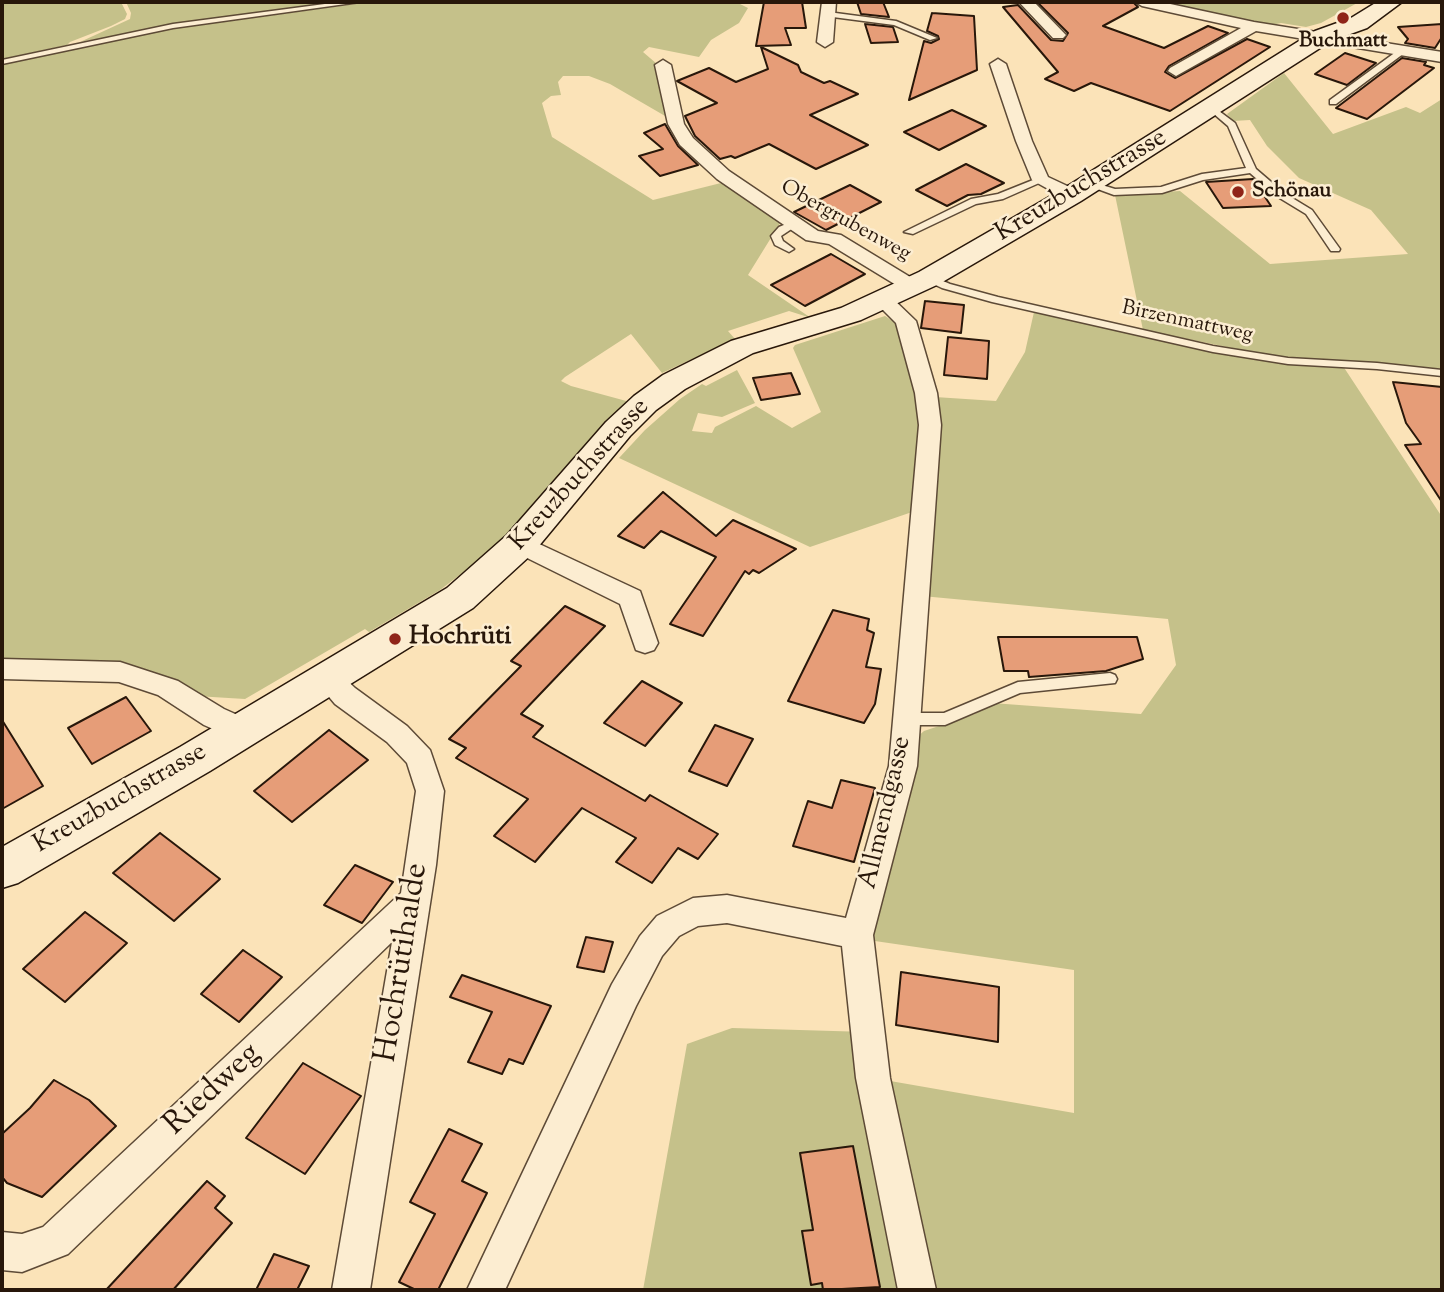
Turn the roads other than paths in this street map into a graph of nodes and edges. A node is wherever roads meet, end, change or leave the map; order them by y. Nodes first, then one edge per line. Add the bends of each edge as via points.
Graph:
1 (356, 2) edge
2 (1026, 2) edge
3 (1142, 2) edge
4 (1373, 2) edge
5 (1391, 2) edge
6 (829, 8) edge
7 (1254, 26) junction
8 (1058, 34) dead end
9 (1324, 36) junction
10 (933, 38) dead end
11 (825, 42) dead end
12 (1403, 51) junction
13 (1440, 54) edge
14 (2, 62) edge
15 (998, 64) dead end
16 (663, 65) dead end
17 (1176, 71) dead end
18 (1333, 102) dead end
19 (1211, 108) junction
20 (1252, 170) junction
21 (1041, 180) junction
22 (1081, 190) junction
23 (794, 224) junction
24 (909, 232) dead end
25 (789, 249) dead end
26 (1335, 249) dead end
27 (921, 283) junction
28 (884, 301) junction
29 (1442, 373) edge
30 (520, 544) junction
31 (645, 643) dead end
32 (2, 669) edge
33 (328, 678) junction
34 (1110, 679) dead end
35 (908, 719) junction
36 (241, 729) junction
37 (2, 869) edge
38 (413, 902) junction
39 (857, 935) junction
40 (2, 1251) edge
41 (351, 1290) edge
42 (486, 1290) edge
43 (917, 1290) edge

1 - 14 lane via 173,26
2 - 8 street
3 - 7 street
4 - 9 street, Kreuzbuchstrasse via 1333,24
5 - 9 street, Kreuzbuchstrasse via 1359,23
6 - 10 lane via 897,23
6 - 11 street
7 - 9 street
7 - 17 street
9 - 12 street
9 - 19 street, Kreuzbuchstrasse
12 - 13 street
12 - 18 lane
15 - 21 street
16 - 23 street, Obergrubenweg via 676,124 686,141 723,174
19 - 20 lane via 1232,125
19 - 22 street, Kreuzbuchstrasse
20 - 22 lane via 1202,177 1161,190
20 - 26 lane via 1309,212
21 - 22 street
21 - 24 lane via 1000,197 974,201
22 - 27 street, Kreuzbuchstrasse
23 - 25 lane via 776,236
23 - 27 street, Obergrubenweg
27 - 28 street, Kreuzbuchstrasse
27 - 29 lane, Birzenmattweg via 1213,349 1288,361
28 - 30 street, Kreuzbuchstrasse via 741,347 674,382 618,429
28 - 35 street, Allmendgasse via 906,321 930,425
30 - 31 street via 631,598
30 - 33 street, Kreuzbuchstrasse via 460,598
32 - 36 street via 120,672 168,688
33 - 36 street, Kreuzbuchstrasse
33 - 38 street, Hochrütihalde via 419,758 430,791
34 - 35 lane via 1018,688 945,719
35 - 39 street, Allmendgasse via 902,766
36 - 37 street, Kreuzbuchstrasse
38 - 40 street, Riedweg via 55,1241 22,1252
38 - 41 street, Hochrütihalde
39 - 42 street via 727,909 693,912 668,926 624,995
39 - 43 street, Allmendgasse via 873,1078

